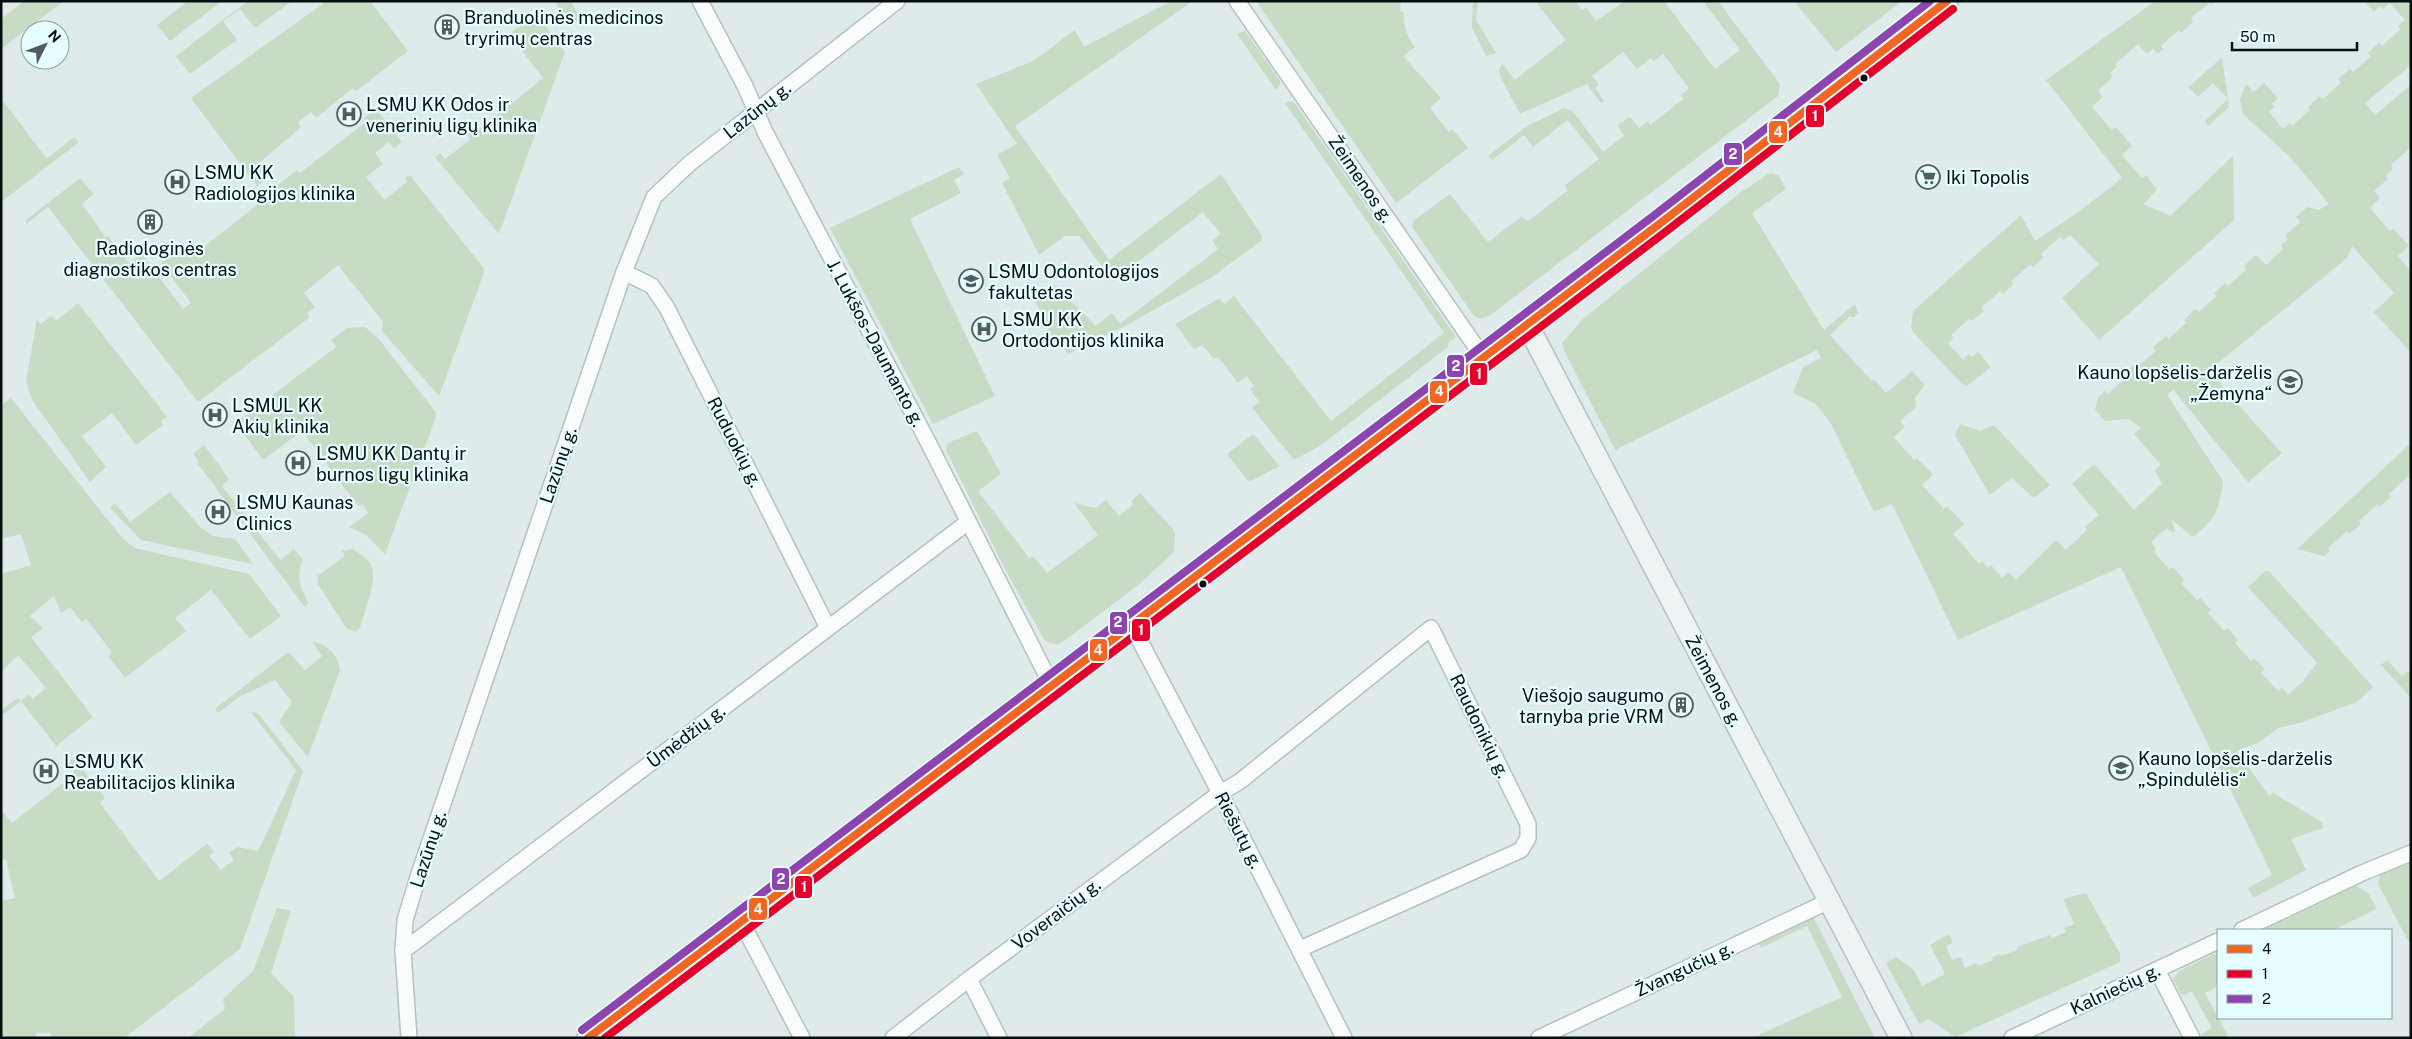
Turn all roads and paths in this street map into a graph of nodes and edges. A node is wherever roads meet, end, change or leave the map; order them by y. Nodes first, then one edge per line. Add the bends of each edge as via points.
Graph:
1 (700, 1) edge
2 (897, 1) edge
3 (1237, 1) edge
4 (1947, 1) edge
5 (756, 111) junction
6 (624, 272) junction
7 (1527, 324) junction
8 (1483, 357) junction
9 (968, 522) junction
10 (1130, 624) junction
11 (828, 628) junction
12 (1051, 684) junction
13 (1220, 793) junction
14 (2411, 853) edge
15 (1829, 901) junction
16 (741, 921) junction
17 (2244, 929) edge
18 (2217, 941) edge
19 (1300, 949) junction
20 (403, 951) junction
21 (2157, 970) junction
22 (969, 978) junction
23 (409, 1038) edge
24 (588, 1038) edge
25 (802, 1038) edge
26 (893, 1038) edge
27 (1000, 1038) edge
28 (1344, 1038) edge
29 (1539, 1038) edge
30 (1901, 1038) edge
31 (2012, 1038) edge
32 (2192, 1038) edge

1 - 5 street, J. Lukšos-Daumanto g.
2 - 5 street, Lazūnų g.
3 - 8 street, Žeimenos g.
4 - 7 main road
5 - 6 street, Lazūnų g. via 689,164 654,197
5 - 9 street, J. Lukšos-Daumanto g.
6 - 11 street, Ruduokių g. via 652,286 667,308
6 - 20 street, Lazūnų g. via 419,874 405,920
7 - 8 main road
7 - 15 main road, Žeimenos g.
8 - 10 main road
9 - 11 street, Ūmėdžių g.
9 - 12 street, J. Lukšos-Daumanto g.
10 - 12 main road
10 - 13 street, Riešutų g.
11 - 20 street, Ūmėdžių g.
12 - 16 main road
13 - 19 street, Riešutų g.
13 - 19 street, Raudonikių g. via 1431,628 1528,824 1528,838 1521,850
13 - 22 street, Voveraičių g.
14 - 17 street via 2362,872
15 - 29 street, Žvangučių g.
15 - 30 main road, Žeimenos g.
16 - 24 main road
16 - 25 street
18 - 21 street, Kalniečių g.
19 - 28 street, Riešutų g.
20 - 23 street, Lazūnų g.
21 - 31 street, Kalniečių g.
21 - 32 street
22 - 26 street, Voveraičių g.
22 - 27 street

